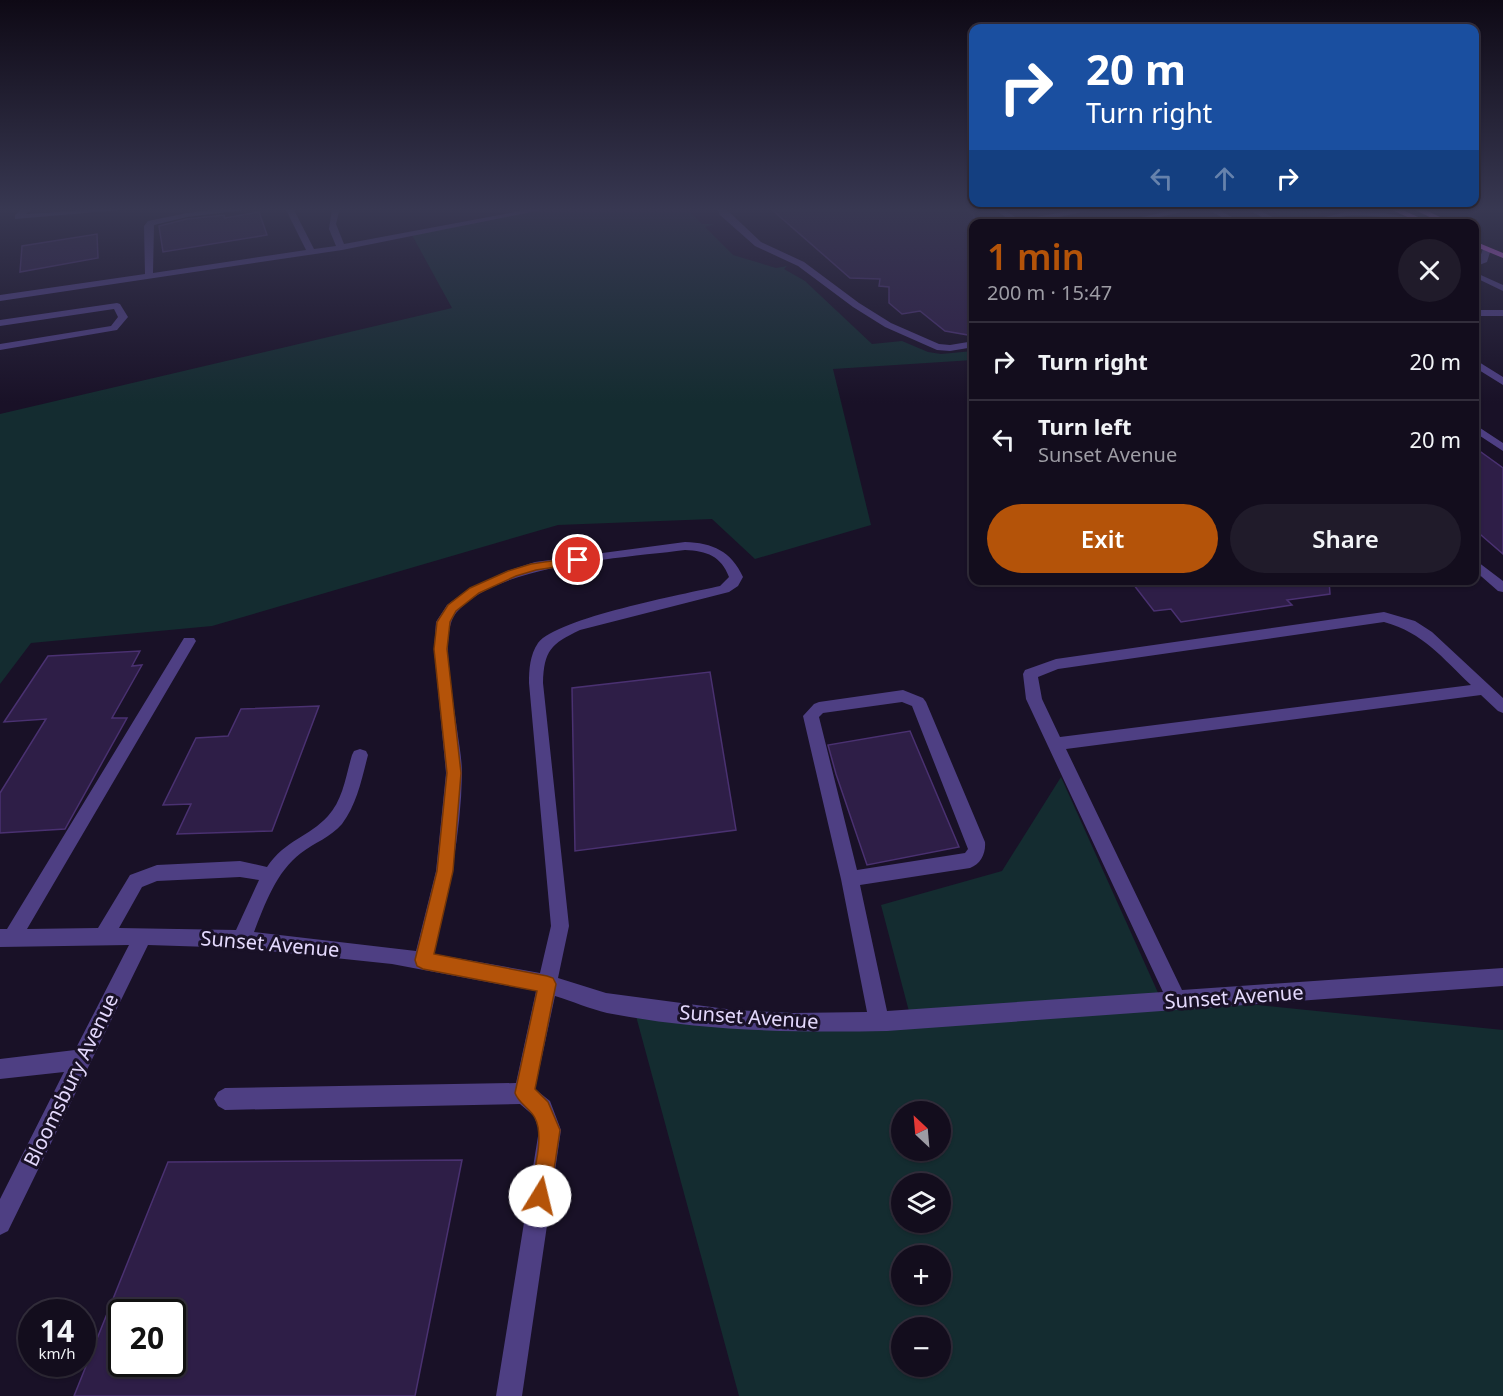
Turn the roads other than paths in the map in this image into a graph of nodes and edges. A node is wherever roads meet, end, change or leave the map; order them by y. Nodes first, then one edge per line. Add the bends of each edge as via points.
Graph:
1 (168, 273) edge
2 (813, 273) edge
3 (149, 276) joint
4 (1479, 276) edge
5 (1483, 287) dead end
6 (1501, 287) edge
7 (0, 298) edge
8 (1479, 313) edge
9 (1503, 313) edge
10 (0, 323) edge
11 (969, 345) edge
12 (0, 347) edge
13 (1479, 366) edge
14 (1503, 370) edge
15 (1488, 372) junction
16 (1503, 382) edge
17 (1479, 431) edge
18 (1503, 448) edge
19 (1479, 567) edge
20 (1503, 588) edge
21 (189, 641) dead end
22 (1484, 689) junction
23 (1503, 707) edge
24 (1055, 744) junction
25 (360, 755) dead end
26 (270, 875) junction
27 (850, 879) junction
28 (143, 936) junction
29 (103, 937) junction
30 (6, 938) edge
31 (241, 939) junction
32 (423, 960) junction
33 (1503, 977) edge
34 (547, 984) junction
35 (1177, 1001) junction
36 (879, 1021) junction
37 (81, 1060) junction
38 (0, 1069) edge
39 (524, 1093) junction
40 (225, 1099) dead end
41 (0, 1223) edge
42 (509, 1396) edge

1 - 3 street
2 - 11 street via 888,325 937,347
3 - 7 street
4 - 6 street
5 - 6 street
8 - 9 street
10 - 12 street via 117,306 123,316 114,328
13 - 15 street
14 - 15 street
15 - 16 street
17 - 18 street
19 - 20 street
21 - 30 street
22 - 23 street
22 - 24 street
22 - 24 street via 1427,635 1410,624 1384,617 1056,664 1030,674 1034,699
24 - 35 street
25 - 26 street via 347,800 330,825 285,856
26 - 29 street via 240,869 157,873 136,881
26 - 31 street
27 - 27 street via 811,716 819,708 911,698 918,702 977,850 970,860
27 - 36 street
28 - 29 street, Sunset Avenue
28 - 31 street, Sunset Avenue
28 - 37 street, Bloomsbury Avenue
29 - 30 street, Sunset Avenue
31 - 32 street, Sunset Avenue
32 - 34 street, Sunset Avenue
32 - 34 street via 445,871 454,773 441,649 443,622 452,608 475,591 535,566 704,546 722,554 736,577 733,583 724,589 576,626 554,637 536,660 560,926
33 - 35 street, Sunset Avenue
34 - 36 street, Sunset Avenue via 606,1003 734,1020
34 - 39 street
35 - 36 street, Sunset Avenue
37 - 38 street
37 - 41 street, Bloomsbury Avenue
39 - 40 street
39 - 42 street via 542,1109 550,1130

